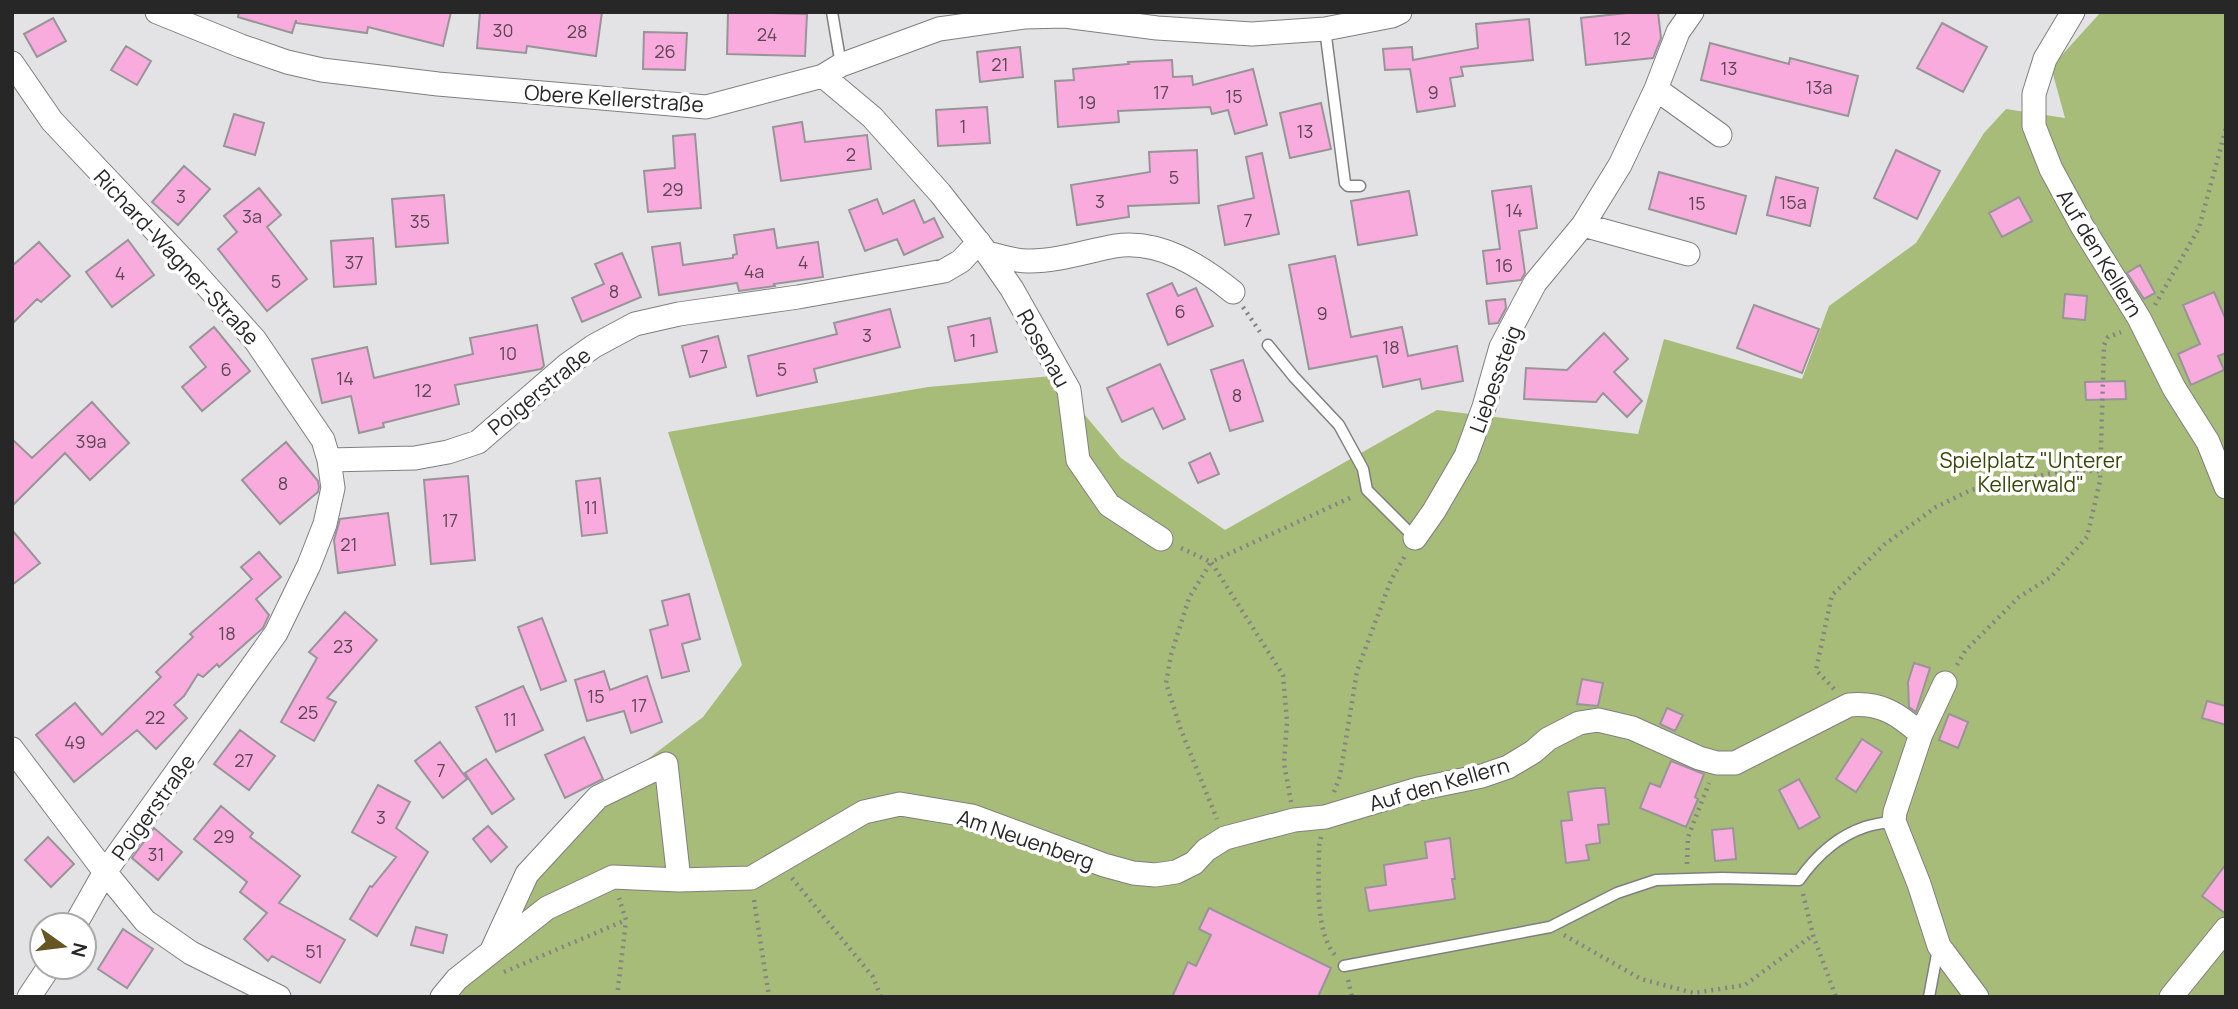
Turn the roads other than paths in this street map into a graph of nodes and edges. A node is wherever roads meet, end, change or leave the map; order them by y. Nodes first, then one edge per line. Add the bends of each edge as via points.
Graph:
1 (157, 12) edge
2 (832, 12) edge
3 (1400, 12) edge
4 (1692, 12) edge
5 (2073, 12) edge
6 (1325, 29) junction
7 (12, 64) edge
8 (832, 71) junction
9 (1656, 89) junction
10 (1720, 135) dead end
11 (1360, 187) dead end
12 (1583, 225) junction
13 (983, 248) junction
14 (1688, 254) dead end
15 (1233, 292) road end
16 (1268, 345) road end
17 (329, 460) junction
18 (2226, 487) edge
19 (1415, 538) joint
20 (1161, 539) road end
21 (1945, 683) road end
22 (1921, 734) junction
23 (12, 749) edge
24 (1294, 820) joint
25 (1894, 821) junction
26 (105, 872) junction
27 (679, 880) junction
28 (83, 911) edge
29 (2226, 929) edge
30 (1938, 946) junction
31 (496, 964) junction
32 (1344, 966) dead end
33 (40, 981) edge
34 (271, 995) edge
35 (29, 997) edge
36 (442, 997) edge
37 (1929, 997) edge
38 (1977, 997) edge
39 (2171, 997) edge

1 - 8 street, Obere Kellerstraße via 287,62 438,84 706,107
2 - 8 lane
3 - 6 street, Obere Kellerstraße
4 - 9 street, Liebessteig via 1678,32
5 - 18 street, Auf den Kellern via 2045,59 2034,94 2034,126 2076,215 2208,442
6 - 8 street, Obere Kellerstraße via 1252,34 1157,29 1065,16 1024,17 939,29
6 - 11 lane via 1345,183
7 - 17 street, Richard-Wagner-Straße via 51,121 255,340 323,440
8 - 13 street, Rosenau
9 - 10 street
9 - 12 street, Liebessteig
12 - 14 street
12 - 19 street, Liebessteig via 1535,283 1502,347 1466,456
13 - 15 street via 1029,262 1118,246 1145,246 1178,256
13 - 17 street, Poigerstraße via 944,271 635,324 567,365 478,442 415,458
13 - 20 street, Rosenau via 1012,289 1069,390 1078,460 1110,505
16 - 19 lane via 1339,425 1363,469 1367,490
17 - 26 street, Poigerstraße via 333,488 325,524 276,633
21 - 22 street
22 - 24 street, Auf den Kellern via 1899,715 1876,706 1849,705 1735,763 1717,763 1632,728 1598,720 1566,729 1508,767 1482,776 1418,789 1325,817
22 - 25 street
23 - 26 street
24 - 27 street, Am Neuenberg via 1225,838 1194,863 1155,875 1104,865 972,816 900,804 864,813 751,878
25 - 30 street
25 - 32 lane via 1865,827 1835,843 1814,859 1799,880 1656,880 1617,893 1550,927
26 - 28 street, Poigerstraße
26 - 34 street via 145,921 191,953
27 - 31 street, Am Neuenberg via 612,877 547,908
27 - 31 street, Am Neuenberg via 666,764 598,797 527,874
29 - 39 street
30 - 37 lane
30 - 38 street
31 - 36 street, Am Neuenberg via 457,979
33 - 35 street

